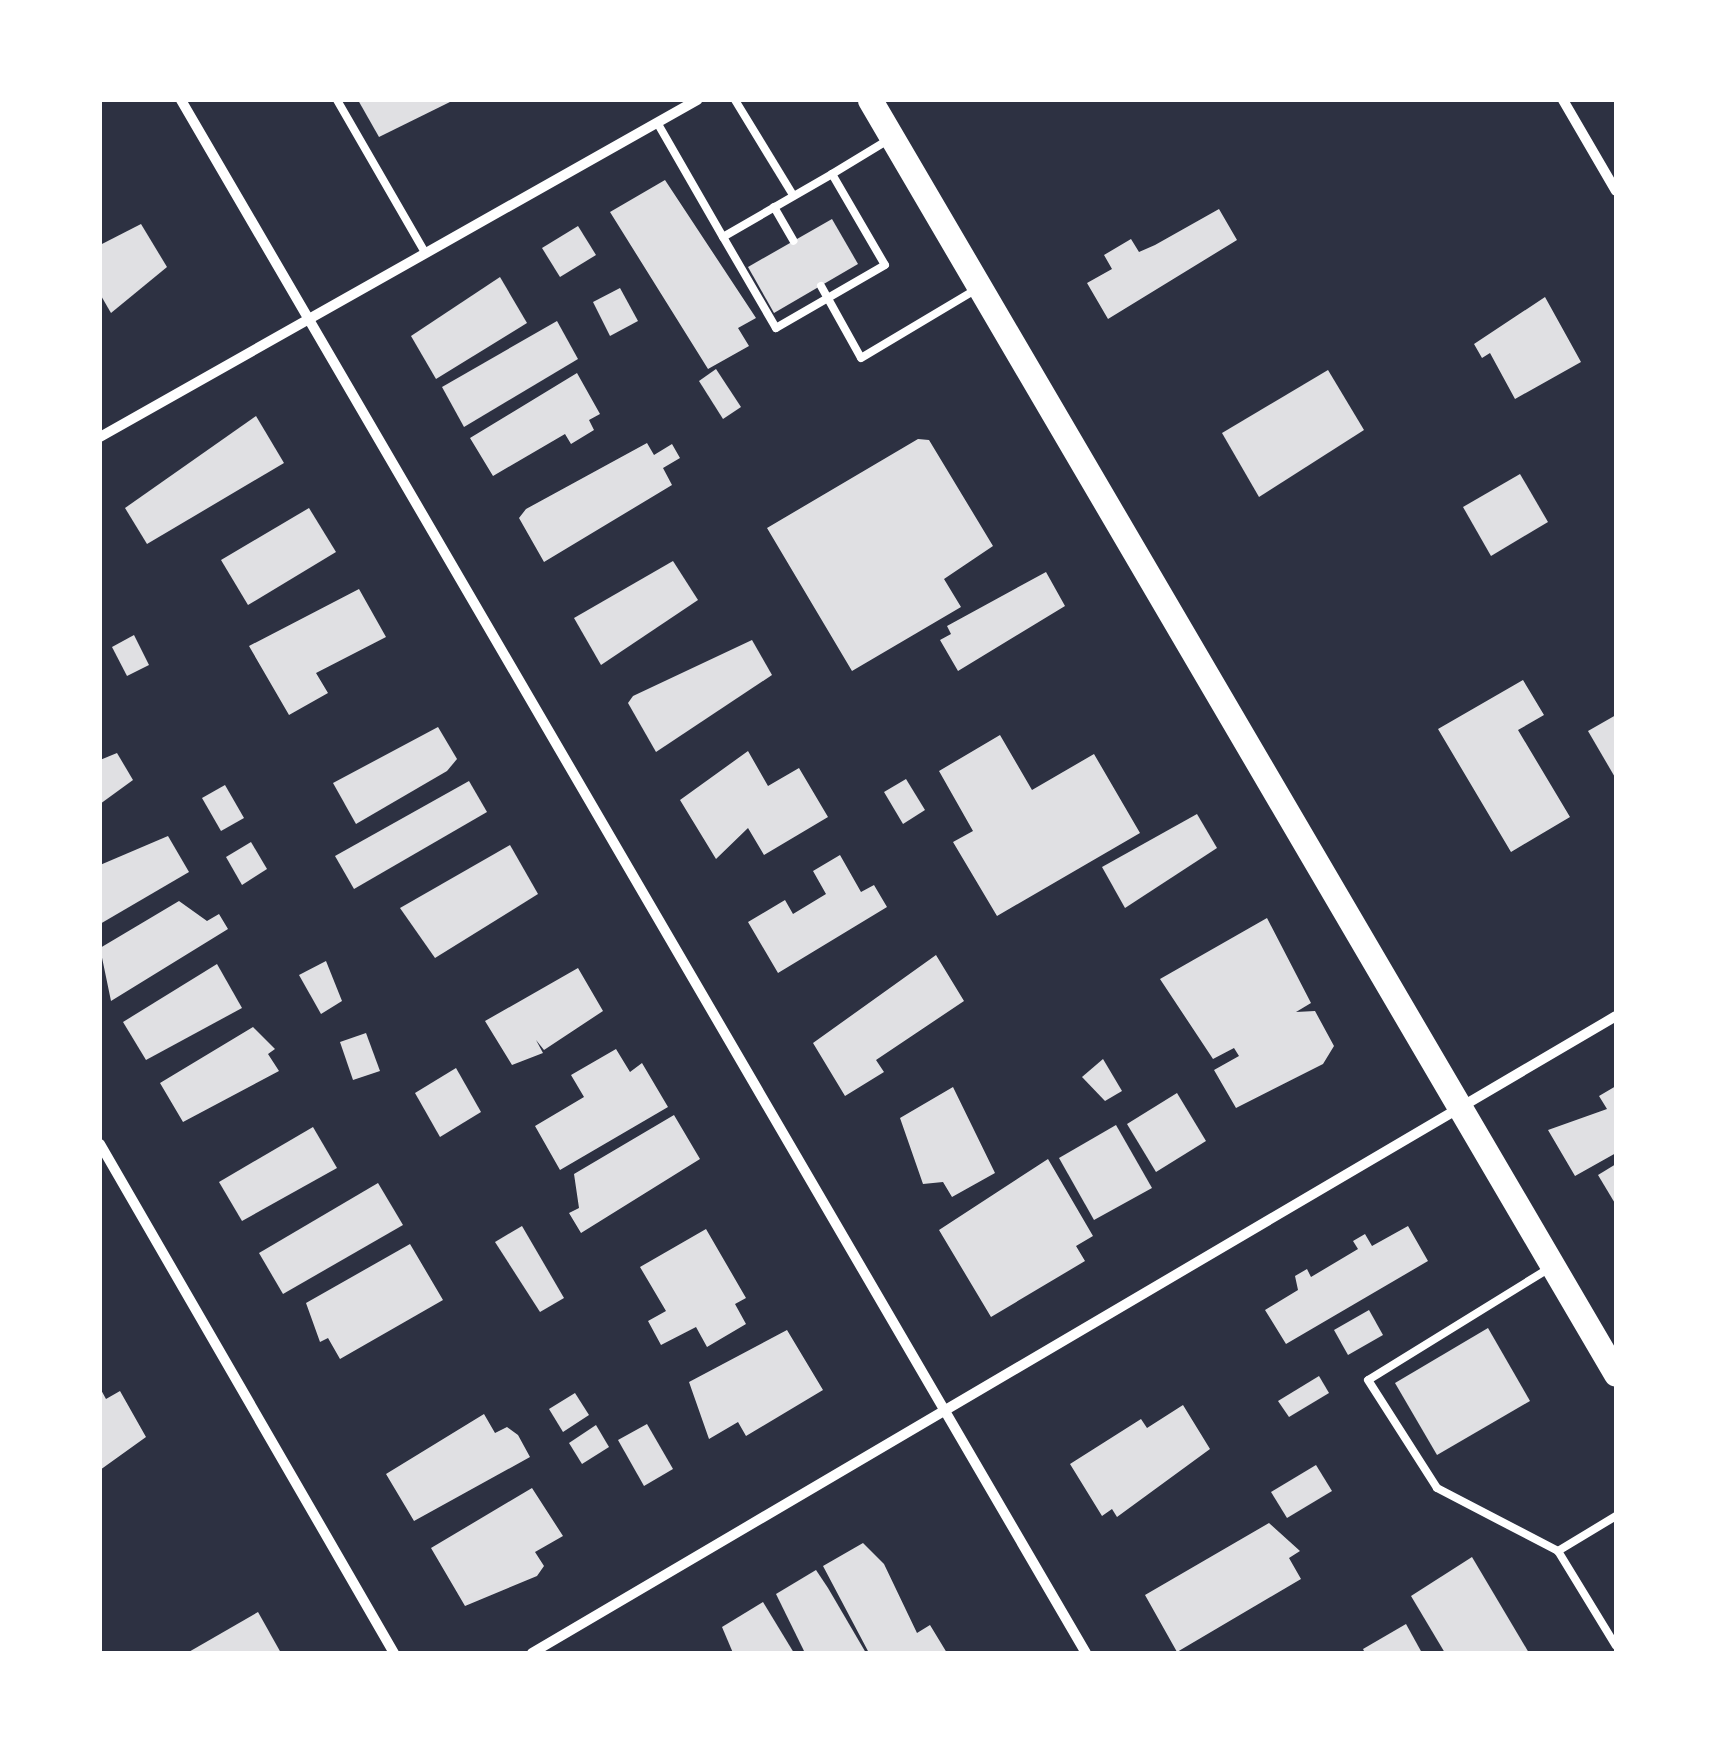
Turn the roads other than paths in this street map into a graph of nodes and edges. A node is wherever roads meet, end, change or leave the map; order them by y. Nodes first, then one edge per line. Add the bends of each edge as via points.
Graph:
1 (181, 100) edge
2 (337, 100) edge
3 (697, 100) edge
4 (735, 100) edge
5 (870, 100) edge
6 (1563, 100) edge
7 (658, 124) junction
8 (892, 138) junction
9 (832, 174) junction
10 (1616, 191) edge
11 (793, 196) junction
12 (774, 206) junction
13 (723, 237) junction
14 (794, 241) dead end
15 (423, 249) junction
16 (821, 286) dead end
17 (979, 288) junction
18 (828, 299) junction
19 (310, 315) junction
20 (100, 437) edge
21 (1616, 1016) edge
22 (1459, 1108) junction
23 (100, 1144) edge
24 (1552, 1266) junction
25 (1616, 1374) edge
26 (948, 1414) junction
27 (1616, 1516) edge
28 (1558, 1551) junction
29 (1616, 1646) edge
30 (394, 1653) edge
31 (532, 1653) edge
32 (1086, 1653) edge

1 - 19 street
2 - 15 lane
3 - 7 street
4 - 11 lane
5 - 8 main road
6 - 10 street
7 - 13 lane
7 - 15 street
8 - 9 lane
8 - 17 main road
9 - 11 lane
9 - 18 lane via 885,265
11 - 12 lane
12 - 13 lane
12 - 14 lane
13 - 18 lane via 776,328
15 - 19 street
16 - 18 lane
17 - 18 lane via 862,358
17 - 22 main road
19 - 20 street
19 - 26 street
21 - 22 street
22 - 24 main road
22 - 26 street
23 - 30 street
24 - 25 main road
24 - 28 lane via 1368,1380 1437,1488
26 - 31 street
26 - 32 street
27 - 28 lane
28 - 29 lane

